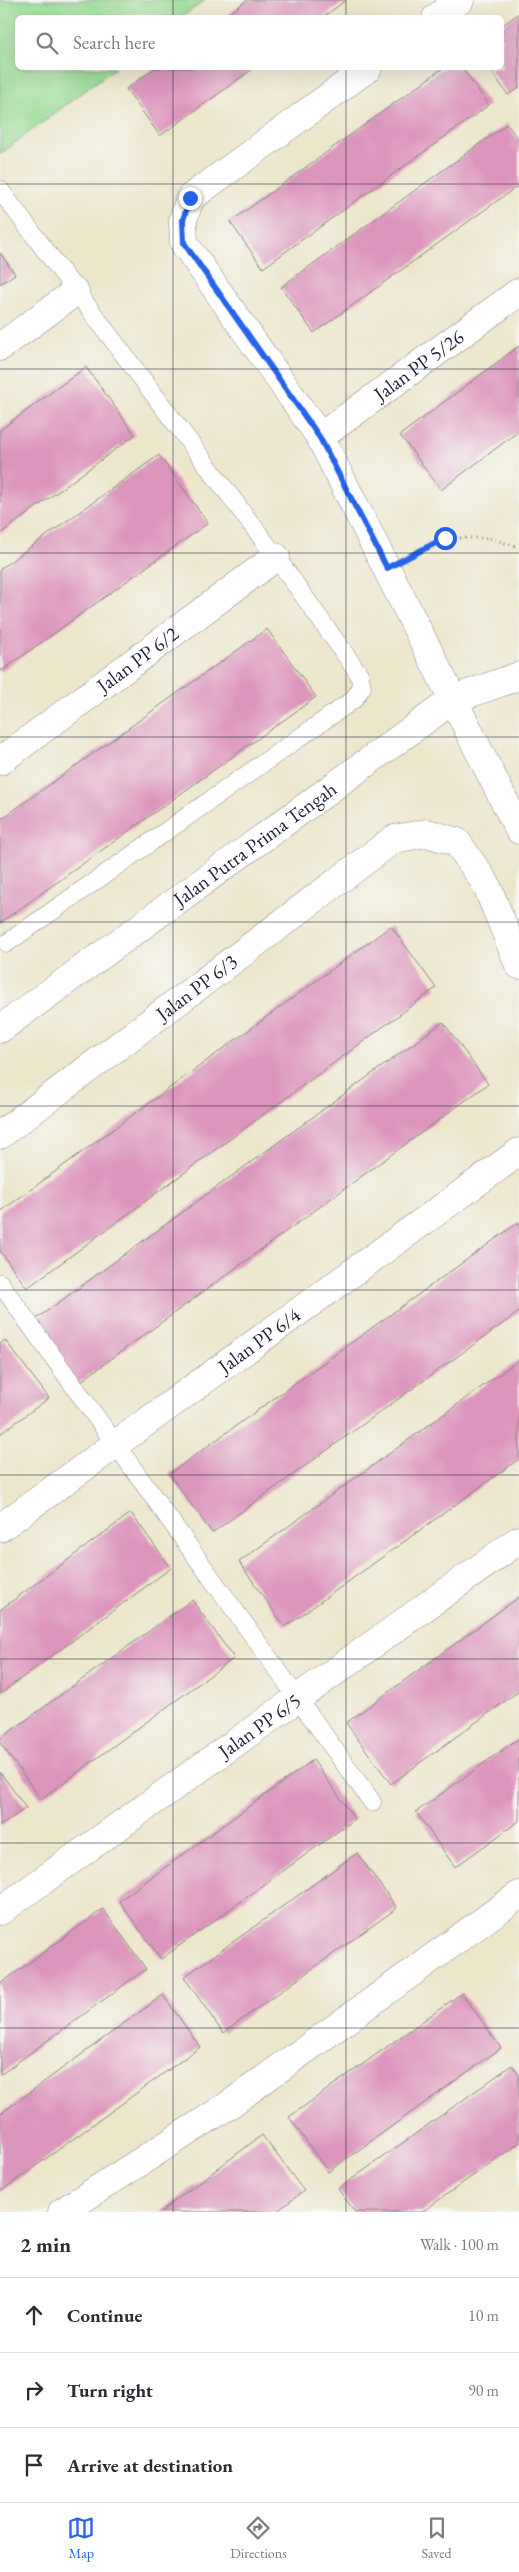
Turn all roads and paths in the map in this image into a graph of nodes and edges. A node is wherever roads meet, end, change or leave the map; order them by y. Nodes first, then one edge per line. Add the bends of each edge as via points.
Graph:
1 (460, 0) edge
2 (440, 15) edge
3 (365, 70) edge
4 (0, 190) edge
5 (75, 292) junction
6 (519, 292) edge
7 (0, 347) edge
8 (320, 438) junction
9 (519, 547) edge
10 (276, 557) junction
11 (387, 568) junction
12 (519, 676) edge
13 (454, 699) junction
14 (0, 761) edge
15 (519, 830) edge
16 (7, 943) dead end
17 (519, 966) edge
18 (0, 1029) edge
19 (0, 1136) edge
20 (519, 1152) edge
21 (0, 1282) edge
22 (115, 1443) junction
23 (0, 1528) edge
24 (519, 1540) edge
25 (296, 1697) junction
26 (372, 1802) dead end
27 (519, 1895) edge
28 (0, 1911) edge
29 (62, 2212) edge

1 - 2 street
3 - 8 street via 190,198 183,220 184,243
4 - 5 lane
5 - 7 street
5 - 10 lane
6 - 8 street, Jalan PP 5/26
8 - 11 street
9 - 11 path via 488,538 445,538
10 - 14 street, Jalan PP 6/2
10 - 16 lane via 359,674 362,687 353,700
11 - 13 street
12 - 13 street, Jalan Putra Prima Tengah
13 - 15 street
13 - 18 street, Jalan Putra Prima Tengah
17 - 19 street, Jalan PP 6/3 via 486,884 457,842 427,833 394,839
20 - 22 street, Jalan PP 6/4
21 - 22 lane
22 - 23 street, Jalan PP 6/4
22 - 25 lane
24 - 25 street, Jalan PP 6/5
25 - 26 lane
25 - 28 street, Jalan PP 6/5
27 - 29 street via 226,2107

